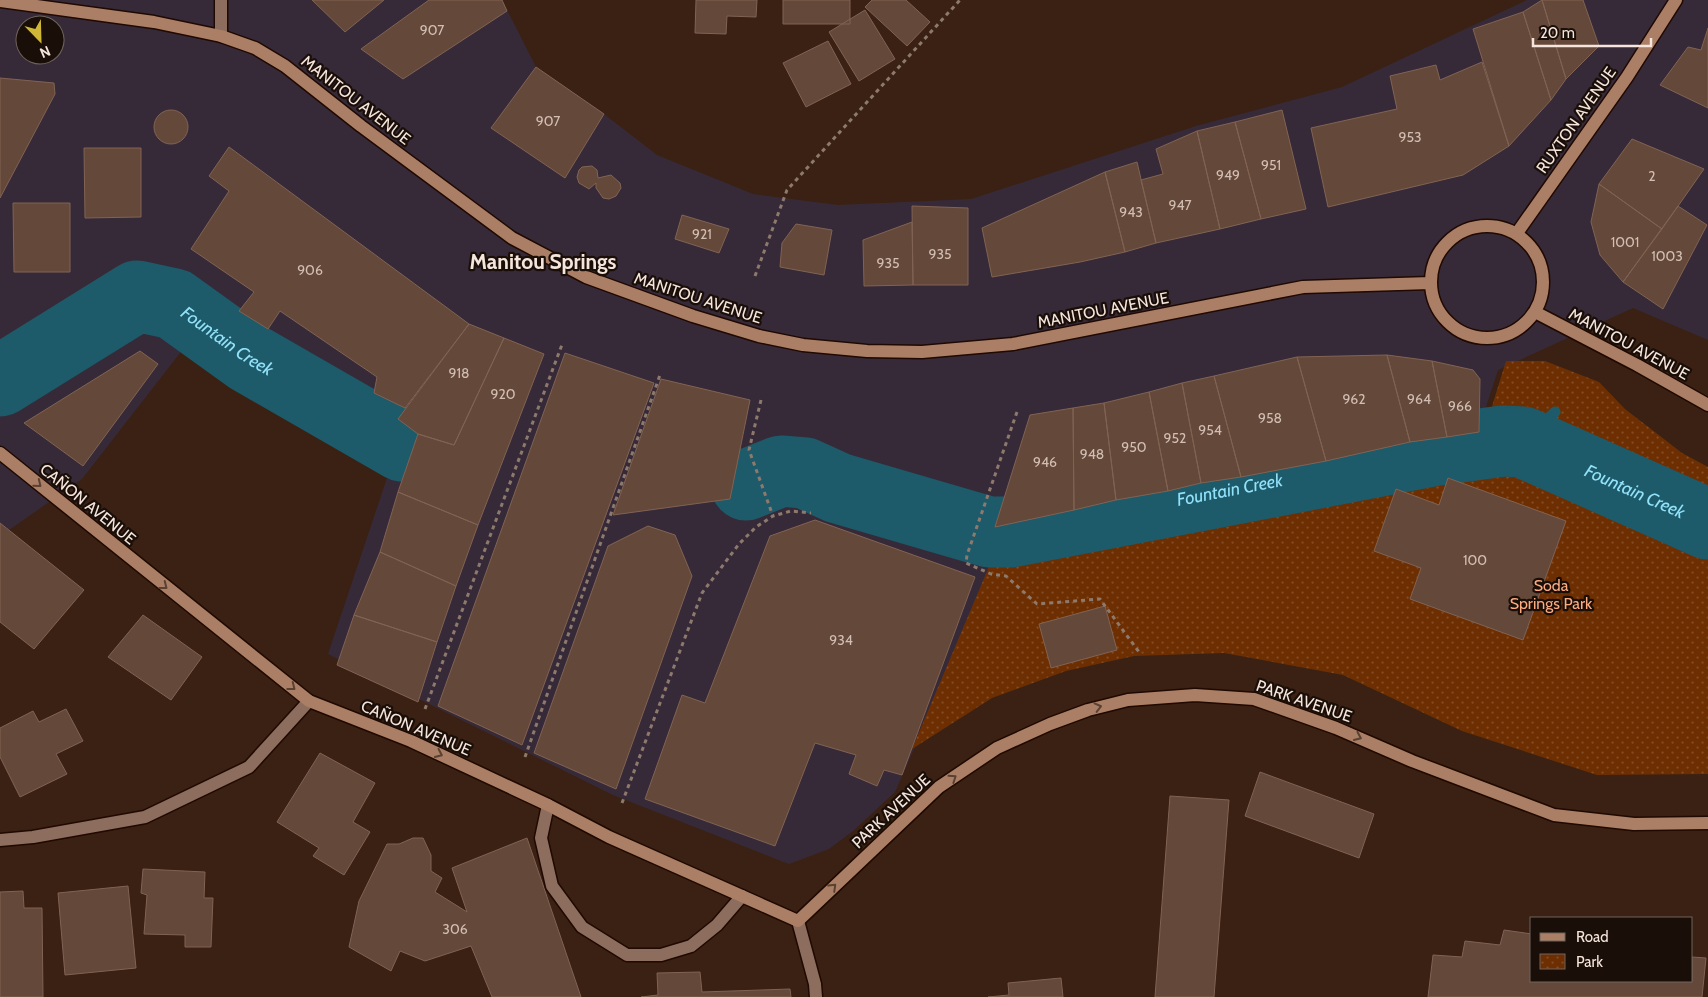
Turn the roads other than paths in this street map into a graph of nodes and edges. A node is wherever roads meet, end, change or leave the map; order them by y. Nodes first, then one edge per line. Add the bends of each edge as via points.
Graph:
1 (222, 0) edge
2 (1676, 0) edge
3 (0, 1) edge
4 (222, 36) junction
5 (1517, 233) junction
6 (1430, 283) junction
7 (1535, 312) junction
8 (1708, 405) edge
9 (0, 453) edge
10 (309, 701) junction
11 (548, 804) junction
12 (1708, 823) edge
13 (0, 840) edge
14 (742, 896) junction
15 (798, 921) junction
16 (816, 997) edge

1 - 4 street
2 - 5 street, RUXTON AVENUE via 1627,77
3 - 4 street, MANITOU AVENUE via 154,22
4 - 6 street, MANITOU AVENUE via 255,48 286,66 512,238 551,260 586,277 692,316 803,345 867,351 969,349 1013,344 1303,287
5 - 6 street via 1498,226 1478,225 1462,230 1437,253
5 - 7 street via 1541,262 1544,282
6 - 7 street via 1433,300 1443,318 1455,329 1473,337 1493,338 1513,332
7 - 8 street, MANITOU AVENUE
9 -> 10 street, CAÑON AVENUE
10 -> 11 street, CAÑON AVENUE via 411,741
10 - 13 street via 249,767 145,817
11 - 14 street, CAÑON AVENUE via 609,837
11 - 14 street via 541,838 552,886 582,927 627,955 661,955 691,946 717,926
15 -> 12 street, PARK AVENUE via 939,787 988,754 1050,724 1128,700 1195,695 1254,699 1336,728 1554,815 1634,824
14 - 15 street, CAÑON AVENUE
15 - 16 street

